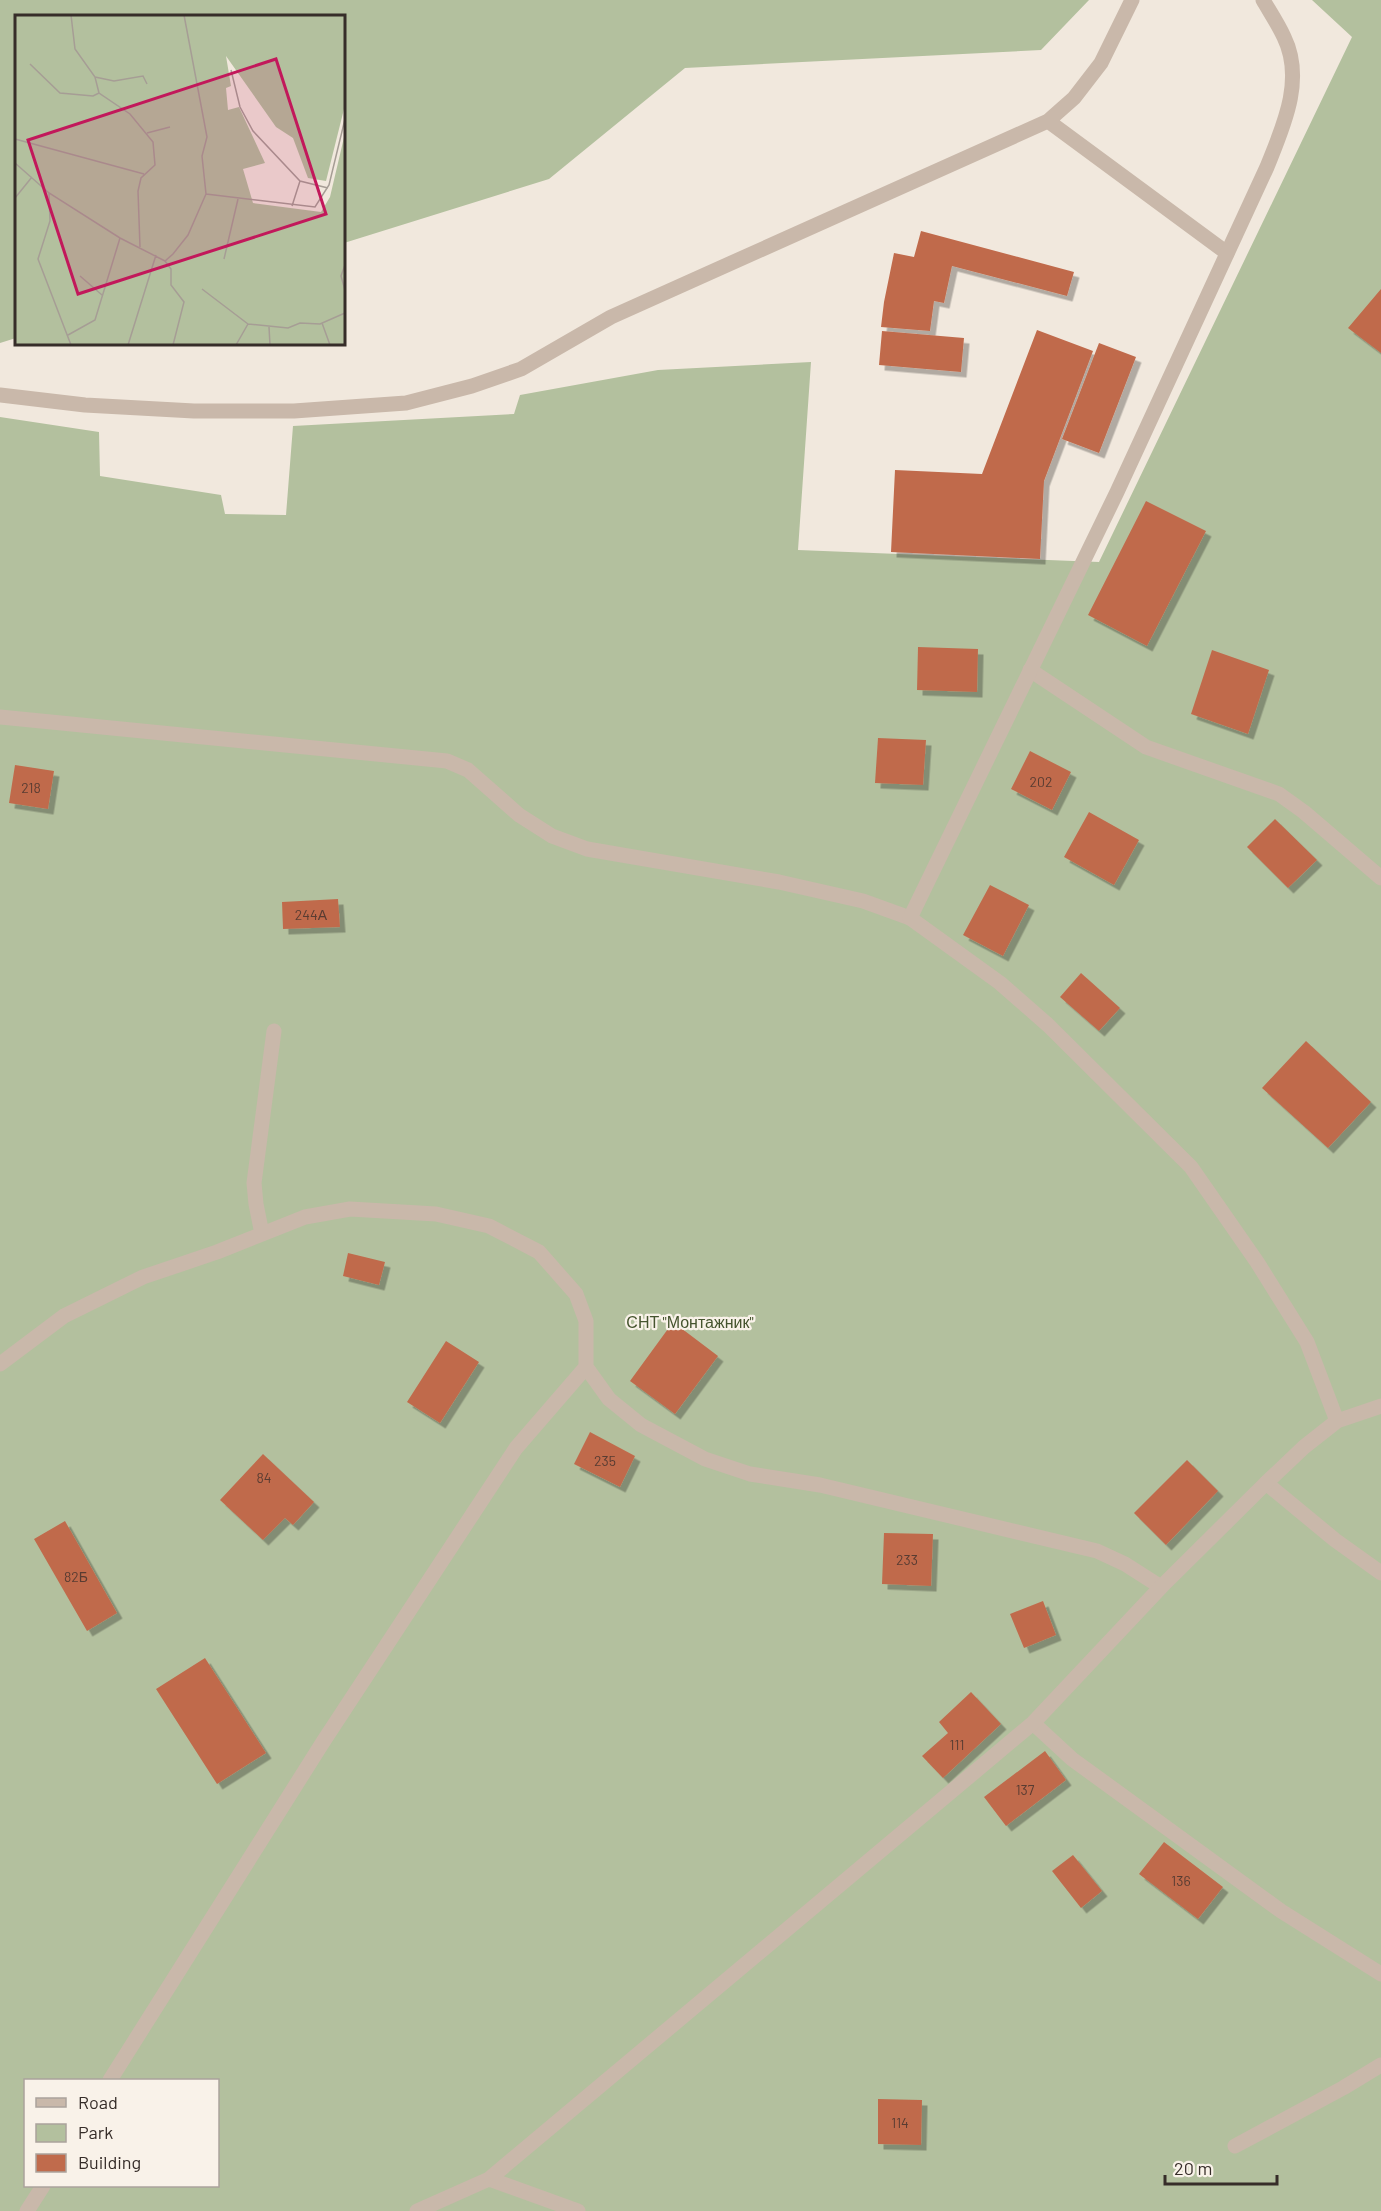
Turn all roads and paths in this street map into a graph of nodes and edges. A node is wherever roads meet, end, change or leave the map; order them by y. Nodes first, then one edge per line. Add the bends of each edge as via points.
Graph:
1 (1132, 0) edge
2 (1263, 0) edge
3 (1048, 121) junction
4 (1227, 254) junction
5 (0, 395) edge
6 (1030, 670) junction
7 (0, 717) edge
8 (1381, 878) edge
9 (910, 918) junction
10 (274, 1031) dead end
11 (262, 1234) junction
12 (0, 1364) edge
13 (586, 1367) junction
14 (1381, 1406) edge
15 (1337, 1421) junction
16 (1266, 1483) junction
17 (1381, 1573) edge
18 (1161, 1587) junction
19 (1033, 1723) junction
20 (1381, 1974) edge
21 (1381, 2065) edge
22 (111, 2079) edge
23 (1235, 2146) dead end
24 (489, 2179) junction
25 (42, 2187) edge
26 (27, 2211) edge
27 (417, 2211) edge
28 (578, 2211) edge

1 - 3 street via 1101,63 1074,98
2 - 4 street via 1286,38 1293,72 1288,115
3 - 4 street
3 - 5 street via 611,317 520,369 472,386 406,403 294,411 194,411
4 - 6 street
6 - 8 street via 1146,747 1279,794
6 - 9 street
7 - 9 street via 447,761 468,770 519,815 587,849 779,882 863,901
9 - 15 street via 1000,983 1048,1025 1191,1167 1307,1342
10 - 11 street via 254,1183
11 - 12 street via 143,1277 64,1316
11 - 13 street via 305,1217 350,1209 436,1214 489,1226 539,1252 576,1294 586,1321
13 - 18 street via 609,1400 641,1425 705,1459 750,1474 819,1485 1096,1551
13 - 22 street via 516,1448 323,1742
14 - 15 street
15 - 16 street
16 - 17 street
16 - 18 street
18 - 19 street
19 - 20 street via 1072,1759 1272,1904
19 - 24 street
21 - 23 street
24 - 27 street
24 - 28 street
25 - 26 street

